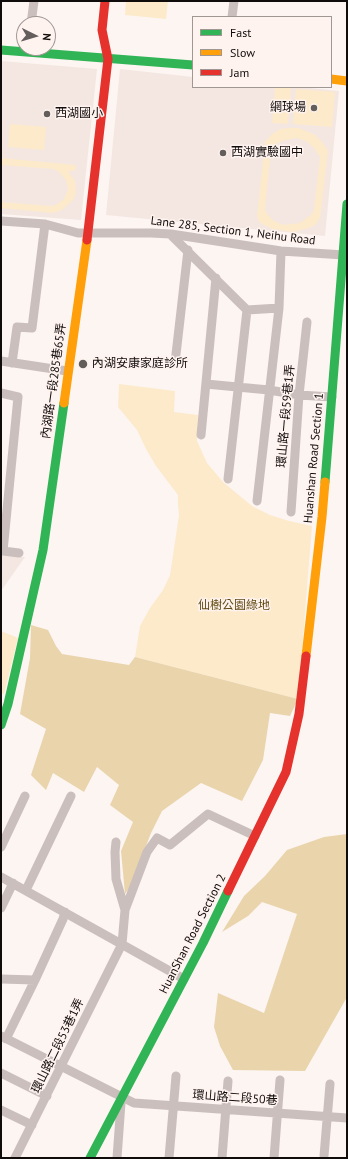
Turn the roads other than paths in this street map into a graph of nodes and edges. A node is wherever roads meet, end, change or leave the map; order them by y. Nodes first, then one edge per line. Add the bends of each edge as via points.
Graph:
1 (34, 1) edge
2 (105, 1) edge
3 (234, 1) edge
4 (32, 16) edge
5 (232, 16) edge
6 (1, 50) edge
7 (16, 50) edge
8 (56, 53) edge
9 (108, 58) junction
10 (192, 65) edge
11 (332, 79) edge
12 (347, 81) edge
13 (347, 204) edge
14 (1, 221) edge
15 (45, 224) junction
16 (88, 233) junction
17 (171, 234) junction
18 (188, 250) junction
19 (281, 251) junction
20 (344, 255) junction
21 (216, 278) junction
22 (279, 308) junction
23 (247, 310) junction
24 (307, 322) dead end
25 (1, 361) edge
26 (12, 363) junction
27 (175, 363) dead end
28 (67, 371) junction
29 (206, 384) junction
30 (239, 387) junction
31 (269, 390) junction
32 (1, 393) edge
33 (299, 395) junction
34 (332, 397) junction
35 (200, 435) dead end
36 (228, 479) dead end
37 (258, 501) dead end
38 (291, 512) dead end
39 (2, 551) edge
40 (19, 553) dead end
41 (5, 703) edge
42 (299, 714) joint
43 (1, 724) edge
44 (25, 796) dead end
45 (71, 796) dead end
46 (255, 836) junction
47 (116, 842) dead end
48 (1, 847) edge
49 (1, 877) edge
50 (13, 883) junction
51 (26, 890) junction
52 (1, 908) edge
53 (125, 910) junction
54 (65, 912) junction
55 (122, 944) junction
56 (1, 979) edge
57 (184, 979) junction
58 (35, 980) junction
59 (2, 1037) edge
60 (61, 1067) junction
61 (1, 1073) edge
62 (176, 1076) dead end
63 (280, 1080) dead end
64 (228, 1081) dead end
65 (330, 1084) dead end
66 (46, 1096) junction
67 (122, 1098) junction
68 (173, 1106) junction
69 (1, 1110) edge
70 (226, 1110) junction
71 (277, 1113) junction
72 (327, 1117) junction
73 (347, 1118) edge
74 (32, 1125) junction
75 (324, 1156) dead end
76 (15, 1158) edge
77 (90, 1158) edge
78 (117, 1158) edge
79 (169, 1158) edge
80 (222, 1158) edge
81 (274, 1158) edge

1 - 4 street
2 - 9 street, 內湖路一段285巷65弄 via 102,30
3 - 5 street
6 - 7 street
8 - 9 street
9 - 10 street
9 - 16 street, 內湖路一段285巷65弄
11 - 12 street
13 - 20 street, Huanshan Road Section 1
14 - 15 street, Lane 285, Section 1, Neihu Road
15 - 16 street, Lane 285, Section 1, Neihu Road via 78,233
15 - 26 street via 32,328 18,327
16 - 17 street, Lane 285, Section 1, Neihu Road
16 - 28 street, 內湖路一段285巷65弄
17 - 18 street
17 - 19 street, Lane 285, Section 1, Neihu Road
18 - 21 street
18 - 27 street
19 - 20 street, Lane 285, Section 1, Neihu Road
19 - 22 street
20 - 34 street, Huanshan Road Section 1
21 - 23 street
21 - 29 street
22 - 23 street
22 - 31 street
23 - 30 street
24 - 33 street, 環山路一段59巷1弄
25 - 26 street
26 - 28 street
28 - 41 street, 內湖路一段285巷65弄 via 43,550
29 - 30 street
29 - 35 street
30 - 31 street
30 - 36 street
31 - 33 street
31 - 37 street
32 - 39 street via 18,397
33 - 34 street
33 - 38 street, 環山路一段59巷1弄
34 - 42 street, Huanshan Road Section 1 via 322,517
39 - 40 street
41 - 43 street, 內湖路一段285巷65弄
42 - 46 street, HuanShan Road Section 2 via 286,772
44 - 48 street
45 - 51 street
46 - 53 street via 208,814 170,845 157,838 147,852
46 - 57 street, HuanShan Road Section 2
47 - 53 street via 116,879
49 - 50 street
50 - 51 street
50 - 52 street
51 - 54 street
53 - 55 street
54 - 55 street
54 - 58 street
55 - 57 street
55 - 60 street, 環山路二段53巷1弄
56 - 58 street
57 - 67 street, HuanShan Road Section 2
58 - 59 street
59 - 60 street, 環山路二段50巷
60 - 66 street, 環山路二段53巷1弄
60 - 67 street, 環山路二段50巷
61 - 66 street
62 - 68 street
63 - 71 street
64 - 70 street
65 - 72 street
66 - 74 street, 環山路二段53巷1弄
67 - 68 street, 環山路二段50巷 via 134,1103
67 - 77 street, HuanShan Road Section 2
67 - 78 street
68 - 70 street, 環山路二段50巷
68 - 79 street
69 - 74 street
70 - 71 street, 環山路二段50巷
70 - 80 street
71 - 72 street, 環山路二段50巷
71 - 81 street
72 - 73 street, 環山路二段50巷
72 - 75 street
74 - 76 street, 環山路二段53巷1弄

